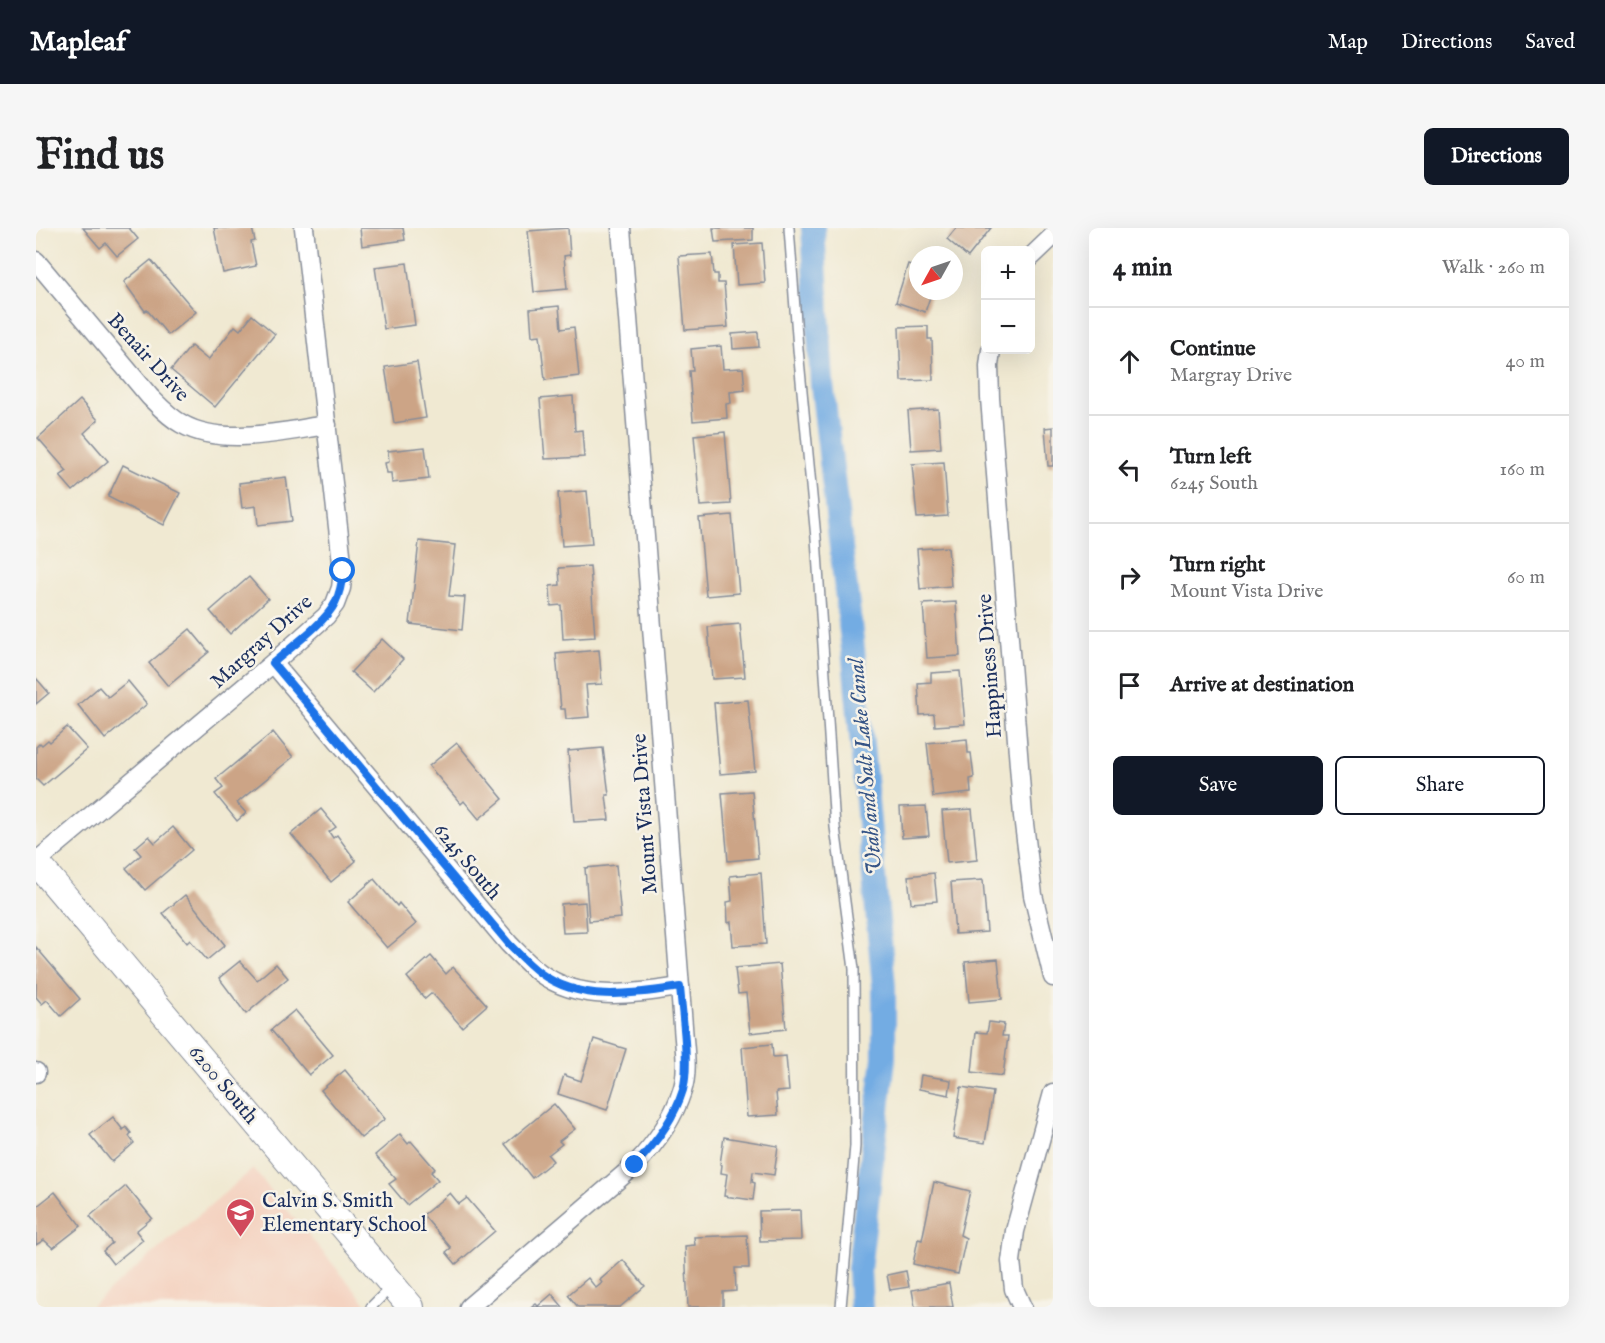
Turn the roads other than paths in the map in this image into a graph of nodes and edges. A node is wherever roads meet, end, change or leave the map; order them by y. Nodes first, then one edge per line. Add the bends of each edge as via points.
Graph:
1 (304, 228) edge
2 (621, 228) edge
3 (789, 228) edge
4 (1053, 236) edge
5 (1035, 253) edge
6 (36, 261) edge
7 (990, 354) edge
8 (327, 425) junction
9 (273, 663) junction
10 (36, 862) edge
11 (1049, 948) edge
12 (1053, 977) edge
13 (680, 987) junction
14 (1053, 1093) edge
15 (393, 1285) junction
16 (371, 1307) edge
17 (411, 1307) edge
18 (469, 1307) edge
19 (841, 1307) edge
20 (1022, 1307) edge

1 - 8 street, Margray Drive
2 - 13 street, Mount Vista Drive
3 - 19 lane via 816,538 835,827 854,969 855,1146
4 - 5 street
6 - 8 street, Benair Drive via 150,397 183,425 227,437
7 - 11 street, Happiness Drive via 990,398 1023,816 1033,895
8 - 9 street, Margray Drive via 343,571 341,588 326,616
9 - 10 street, Margray Drive
9 - 13 street, 6245 South via 509,944 540,973 585,992 628,995
10 - 15 main road, 6200 South
11 - 12 street, Happiness Drive
13 - 18 street, Mount Vista Drive via 683,1090 655,1144
14 - 20 street via 1015,1231 1011,1261 1014,1289
15 - 16 lane
15 - 17 main road, 6200 South

